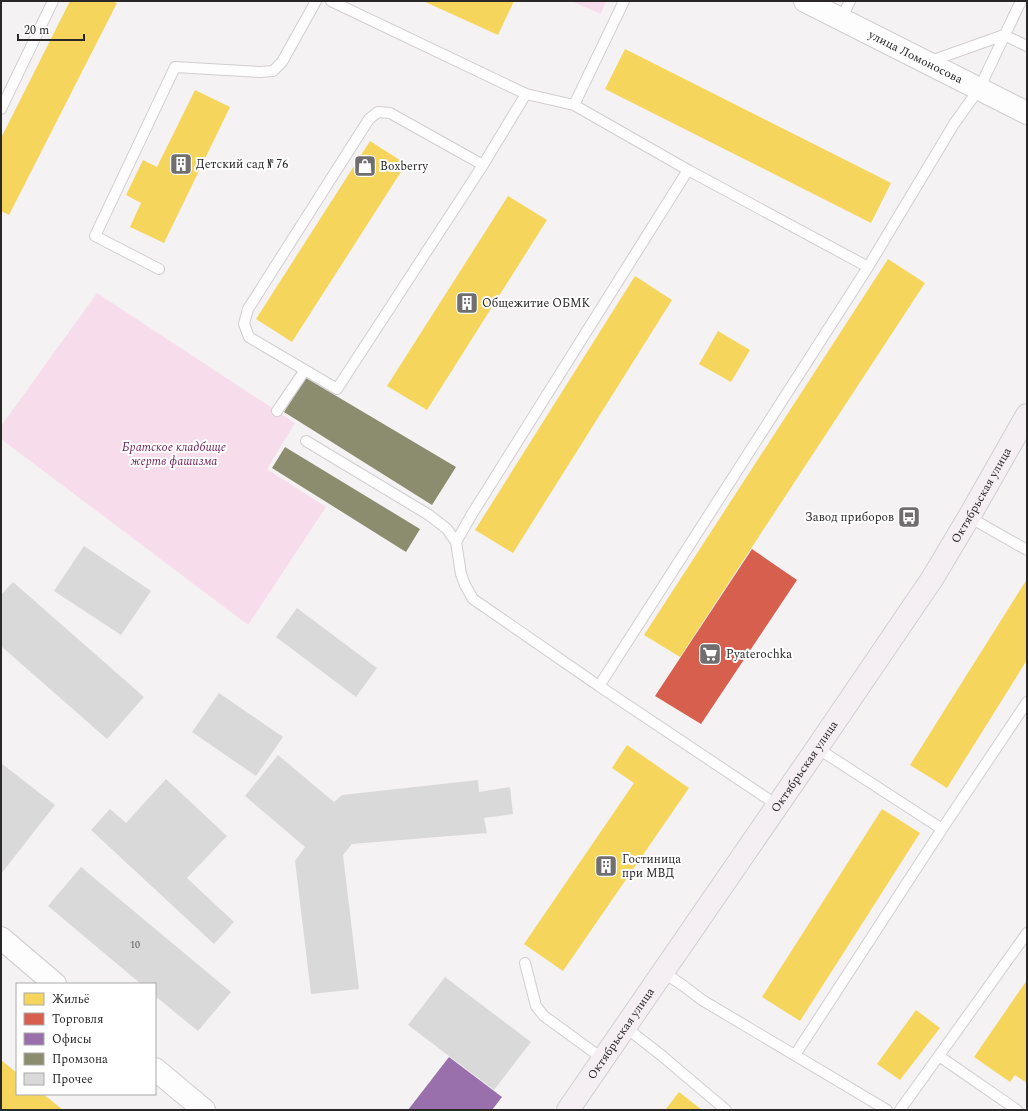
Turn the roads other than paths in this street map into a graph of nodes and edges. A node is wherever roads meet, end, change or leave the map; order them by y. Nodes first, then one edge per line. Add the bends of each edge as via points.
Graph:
1 (53, 1) edge
2 (316, 1) edge
3 (331, 1) edge
4 (624, 1) edge
5 (805, 1) edge
6 (1021, 1) edge
7 (846, 10) edge
8 (1004, 35) junction
9 (1027, 46) edge
10 (926, 62) junction
11 (978, 90) junction
12 (526, 94) junction
13 (574, 105) junction
14 (1, 109) edge
15 (1027, 113) edge
16 (484, 165) junction
17 (688, 170) junction
18 (868, 267) junction
19 (159, 269) dead end
20 (305, 370) junction
21 (277, 411) dead end
22 (1027, 415) edge
23 (306, 441) dead end
24 (970, 517) junction
25 (456, 542) junction
26 (1027, 550) edge
27 (599, 686) junction
28 (1027, 702) edge
29 (817, 748) junction
30 (777, 805) junction
31 (942, 829) junction
32 (1027, 933) edge
33 (1, 938) edge
34 (525, 963) dead end
35 (663, 972) junction
36 (54, 983) edge
37 (625, 1027) junction
38 (795, 1055) junction
39 (939, 1056) junction
40 (603, 1059) junction
41 (156, 1069) edge
42 (204, 1110) edge
43 (568, 1110) edge
44 (726, 1110) edge
45 (887, 1110) edge
46 (900, 1110) edge
47 (1017, 1110) edge

1 - 14 lane
2 - 19 lane via 282,62 274,71 175,66 95,236
3 - 12 lane
4 - 13 lane
5 - 7 street, улица Ломоносова
6 - 8 lane
7 - 10 street, улица Ломоносова
8 - 9 lane
8 - 10 lane
8 - 11 lane
10 - 11 street, улица Ломоносова
11 - 15 street, улица Ломоносова
11 - 18 lane via 954,124
12 - 13 lane
12 - 16 lane
13 - 17 lane
16 - 20 lane via 337,389
16 - 20 lane via 390,113 378,112 369,119 248,309 244,324 249,337
17 - 18 lane
17 - 25 lane
18 - 27 lane
20 - 21 lane
22 - 24 main road, Октябрьская улица
23 - 25 lane via 429,516 447,529
24 - 26 lane
24 - 29 main road, Октябрьская улица via 932,579
25 - 27 lane via 461,574 473,599
27 - 30 lane
28 - 31 lane
29 - 30 main road, Октябрьская улица
29 - 31 lane
30 - 35 main road, Октябрьская улица
31 - 38 lane
32 - 39 lane
33 - 36 street
34 - 40 lane via 536,1006 544,1016
35 - 37 main road, Октябрьская улица
35 - 38 lane via 702,1000
37 - 40 main road, Октябрьская улица
37 - 44 lane
38 - 45 lane
39 - 46 lane
39 - 47 lane
40 - 43 main road, Октябрьская улица
41 - 42 street

